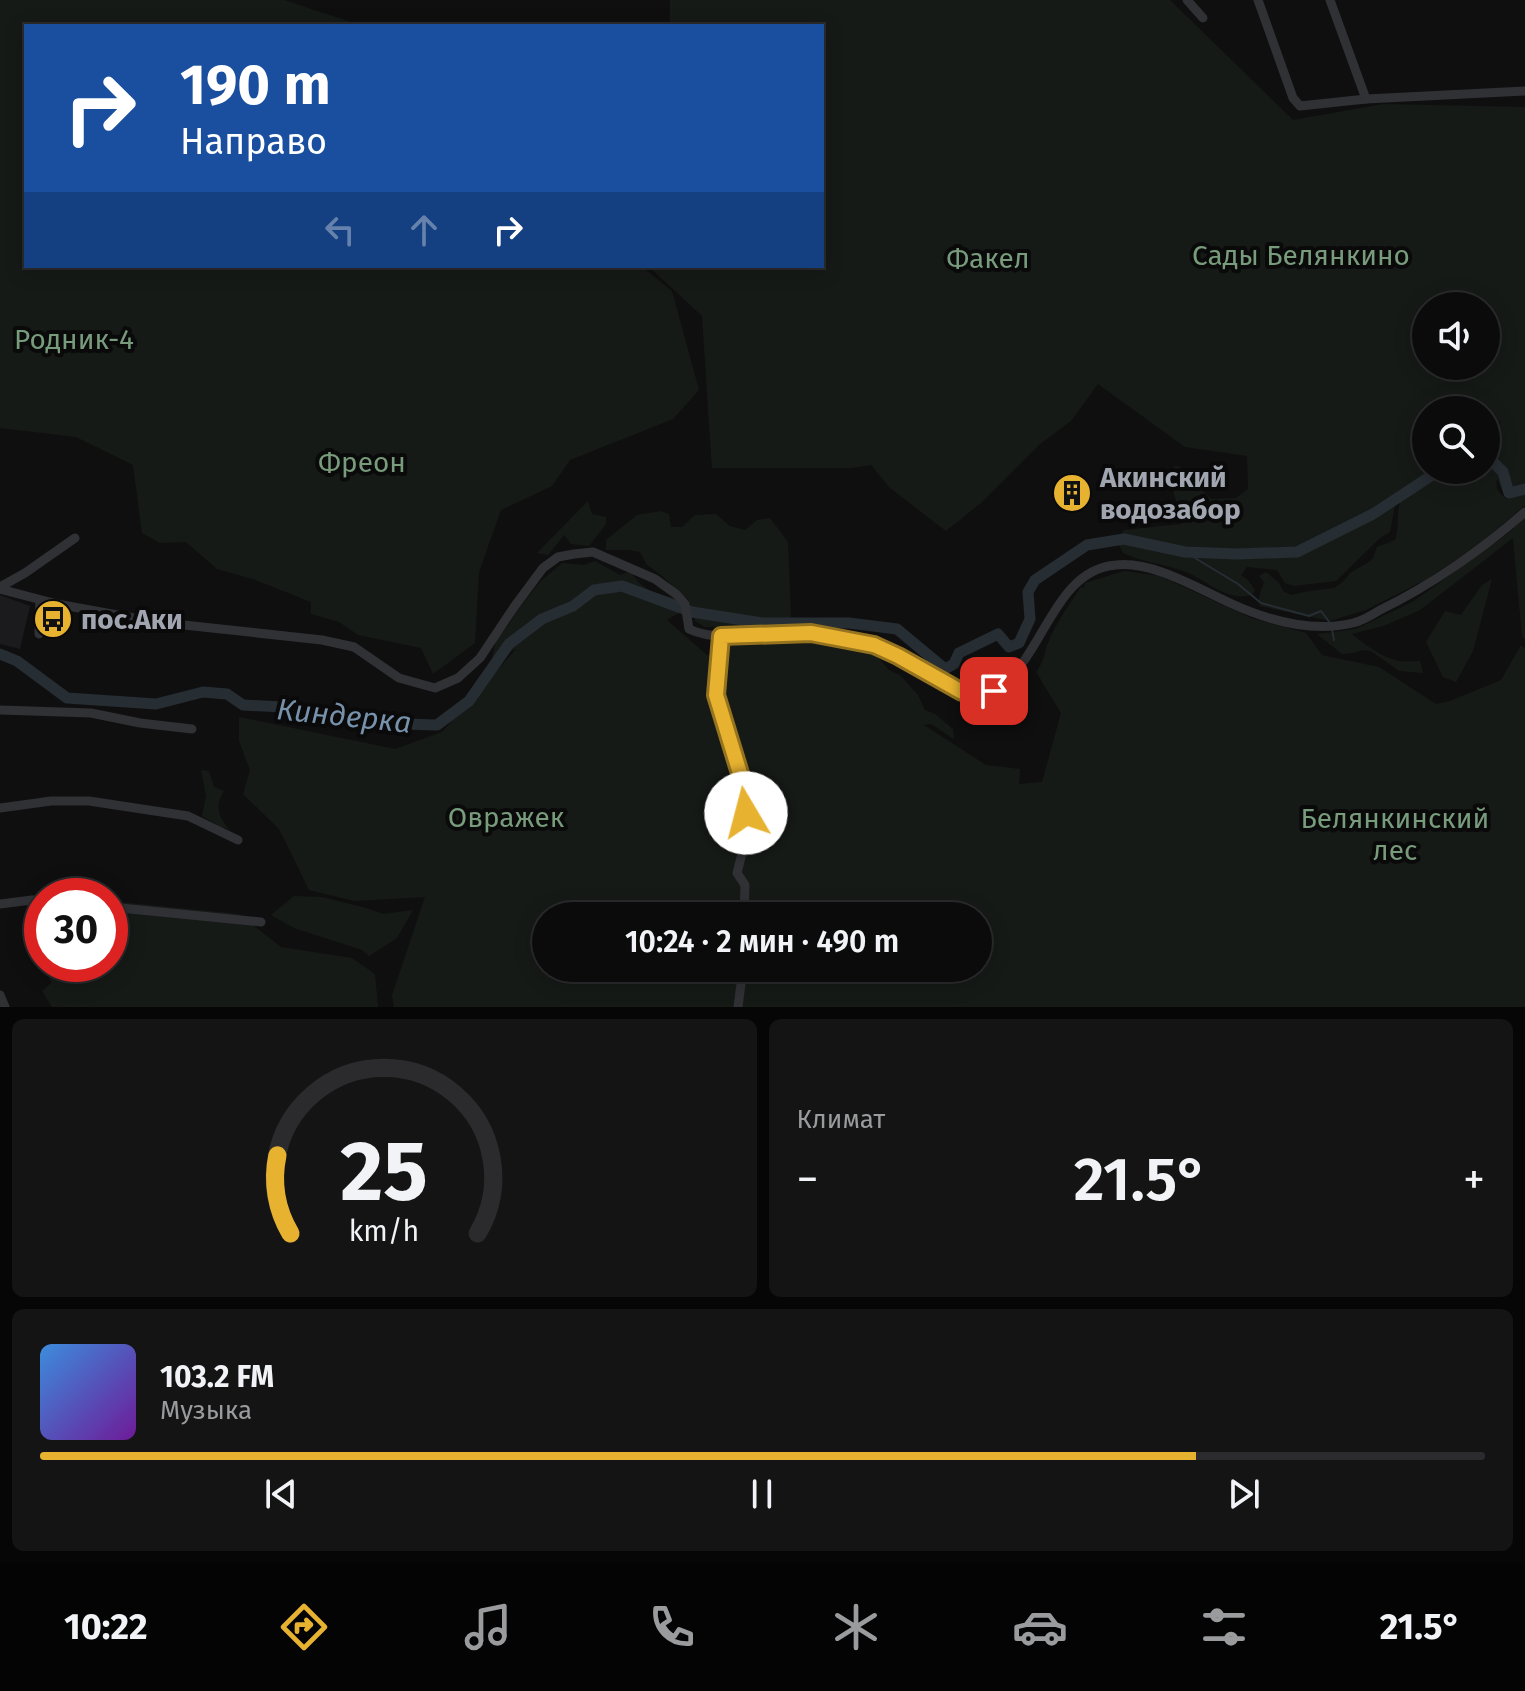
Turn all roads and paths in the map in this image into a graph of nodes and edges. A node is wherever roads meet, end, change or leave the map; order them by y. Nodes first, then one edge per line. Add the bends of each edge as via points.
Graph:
1 (1187, 0) edge
2 (1258, 0) edge
3 (1330, 0) edge
4 (1203, 18) dead end
5 (1525, 91) edge
6 (1366, 99) junction
7 (1525, 512) edge
8 (75, 538) dead end
9 (0, 588) edge
10 (40, 600) junction
11 (39, 634) dead end
12 (721, 636) junction
13 (0, 710) edge
14 (192, 729) dead end
15 (0, 808) edge
16 (238, 840) dead end
17 (24, 901) edge
18 (744, 902) edge
19 (0, 904) edge
20 (128, 909) edge
21 (261, 922) dead end
22 (741, 982) edge
23 (0, 995) edge
24 (5, 1007) edge
25 (738, 1007) edge

1 - 4 street
2 - 6 street via 1300,106
3 - 6 street
5 - 6 street
7 - 12 street via 1410,596 1354,623 1311,627 1253,613 1162,571 1119,564 1104,567 1085,575 1058,603 1029,655 994,691 962,692 874,645 811,633
8 - 9 street
9 - 10 street
10 - 11 street
10 - 12 street via 156,622 354,647 399,678 435,688 458,678 480,658 543,568 558,557 593,552 676,594 685,604 689,629
12 - 18 street via 716,695 746,793 746,838 737,873 745,885
13 - 14 street via 91,713
15 - 16 street via 89,801 188,816
17 - 19 street
20 - 21 street
22 - 25 street
23 - 24 street

